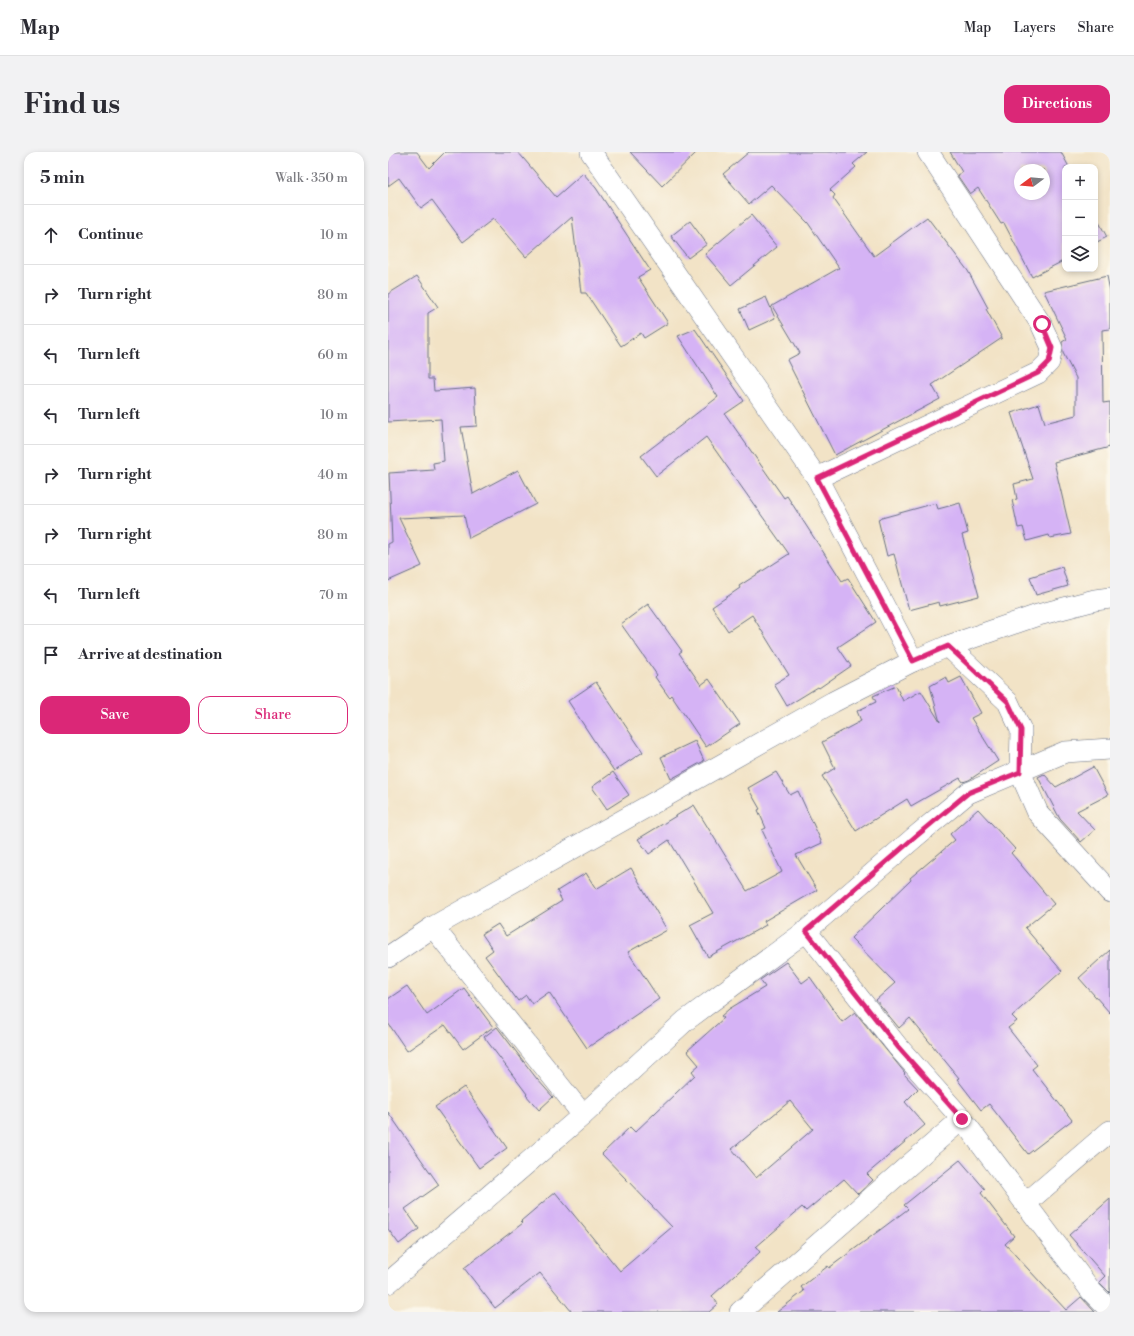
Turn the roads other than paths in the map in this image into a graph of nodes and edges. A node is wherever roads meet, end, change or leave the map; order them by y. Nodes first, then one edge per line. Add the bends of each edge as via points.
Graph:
1 (591, 152) edge
2 (928, 152) edge
3 (817, 478) junction
4 (1110, 598) edge
5 (948, 646) junction
6 (913, 661) junction
7 (1110, 749) edge
8 (1020, 772) junction
9 (1110, 892) edge
10 (433, 926) junction
11 (806, 931) junction
12 (388, 957) edge
13 (583, 1115) junction
14 (962, 1119) junction
15 (1110, 1131) edge
16 (1025, 1204) junction
17 (388, 1282) edge
18 (1110, 1310) edge
19 (740, 1312) edge

1 - 3 street
2 - 3 street via 1042,324 1052,348 1049,362 1038,373
3 - 6 street
4 - 5 street via 1038,615
5 - 6 street
5 - 8 street via 1008,702 1021,730
6 - 10 street via 833,702
7 - 8 street via 1065,752
8 - 9 street via 1038,813
8 - 11 street via 968,793
10 - 12 street
10 - 13 street
11 - 13 street via 685,1022
11 - 14 street via 898,1047
13 - 17 street
14 - 16 street
14 - 19 street
15 - 16 street
16 - 18 street via 1092,1292

